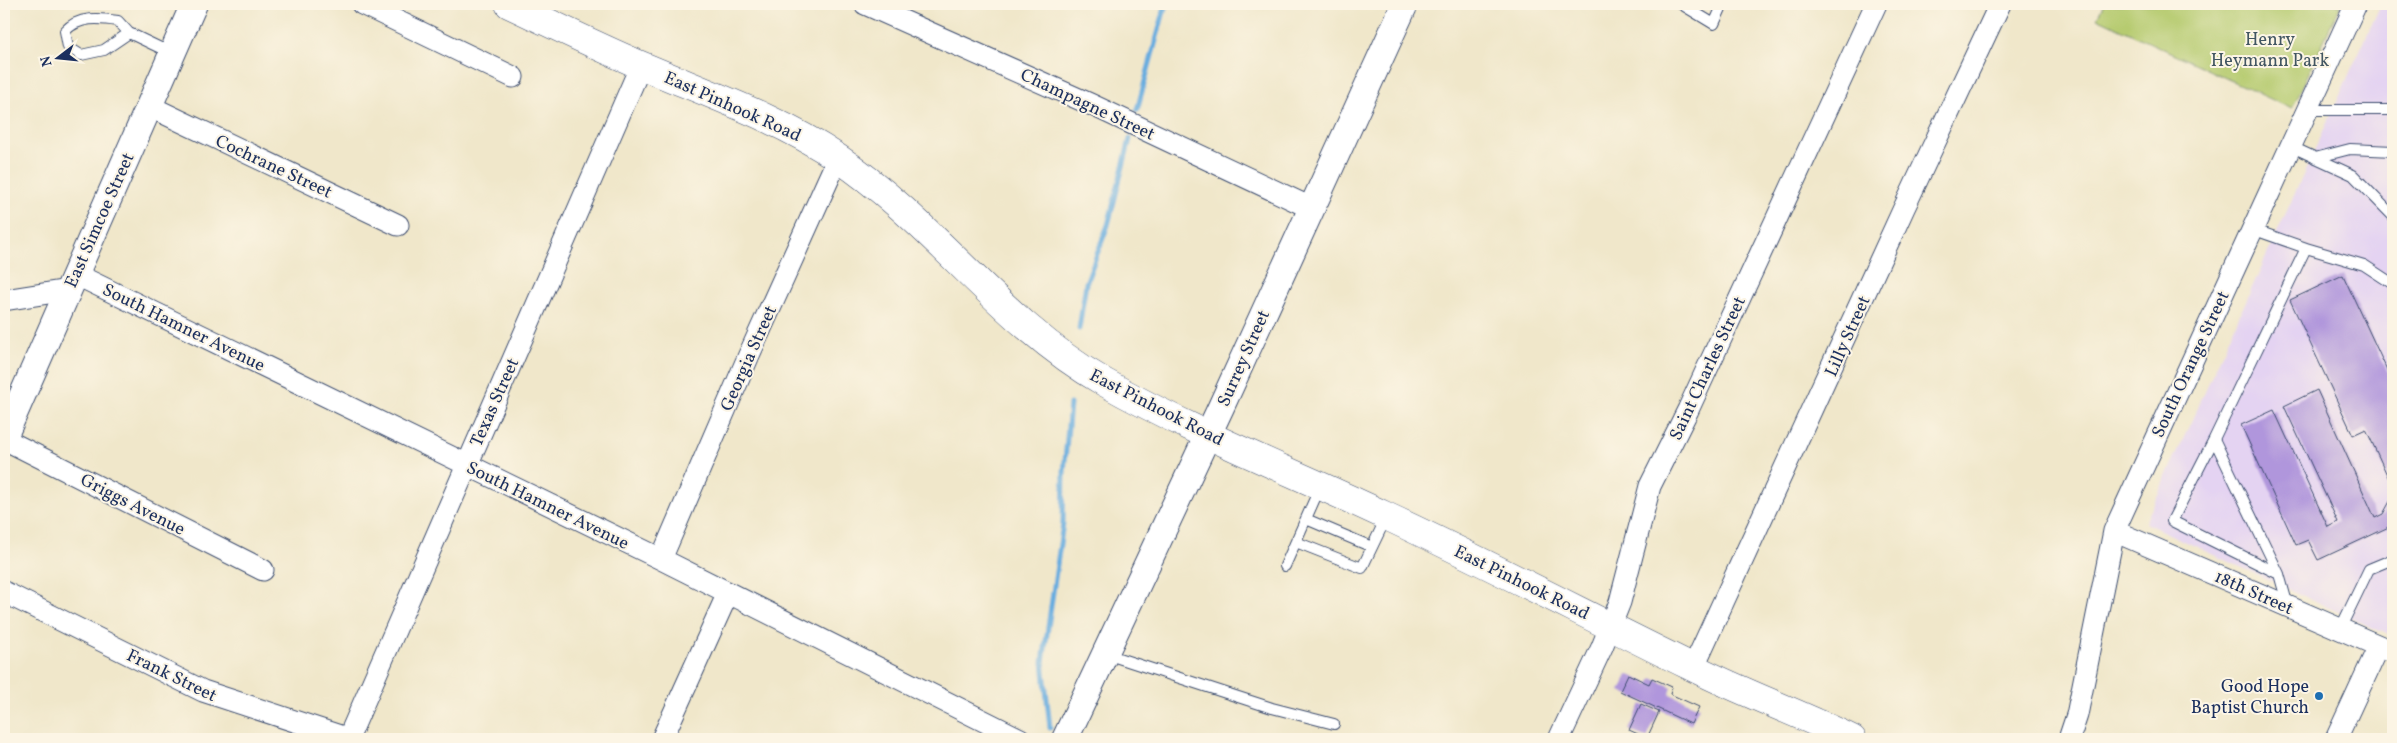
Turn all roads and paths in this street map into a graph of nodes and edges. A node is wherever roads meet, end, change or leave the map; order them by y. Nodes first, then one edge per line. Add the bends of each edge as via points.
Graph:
1 (194, 4) edge
2 (362, 4) edge
3 (509, 4) edge
4 (865, 4) edge
5 (1406, 4) edge
6 (1681, 4) edge
7 (1723, 4) edge
8 (1876, 4) edge
9 (2000, 4) edge
10 (2356, 4) edge
11 (2387, 4) edge
12 (2393, 8) edge
13 (129, 33) junction
14 (172, 54) junction
15 (641, 65) junction
16 (513, 77) dead end
17 (149, 106) junction
18 (2307, 110) junction
19 (2393, 110) edge
20 (2290, 146) junction
21 (2393, 151) edge
22 (838, 158) junction
23 (2315, 158) junction
24 (1311, 208) junction
25 (2393, 216) edge
26 (398, 225) dead end
27 (2252, 228) junction
28 (2306, 248) junction
29 (71, 282) junction
30 (2393, 284) edge
31 (4, 300) edge
32 (1208, 434) junction
33 (4, 438) edge
34 (2214, 439) junction
35 (467, 465) junction
36 (1321, 486) junction
37 (1387, 516) junction
38 (1306, 519) junction
39 (2114, 531) junction
40 (1296, 542) junction
41 (1372, 547) junction
42 (661, 559) junction
43 (2393, 559) edge
44 (1285, 566) dead end
45 (262, 570) dead end
46 (2279, 574) junction
47 (4, 592) edge
48 (728, 593) junction
49 (2288, 607) junction
50 (1611, 625) junction
51 (2340, 629) junction
52 (2386, 649) edge
53 (1105, 653) junction
54 (1693, 668) junction
55 (1334, 724) dead end
56 (1815, 731) edge
57 (348, 739) edge
58 (662, 739) edge
59 (1020, 739) edge
60 (1065, 739) edge
61 (1559, 739) edge
62 (1852, 739) edge
63 (2069, 739) edge
64 (2336, 739) edge

1 - 14 street, East Simcoe Street
2 - 16 street
3 - 15 main road, East Pinhook Road
4 - 24 street, Champagne Street via 1090,104
5 - 24 street, Surrey Street
6 - 7 lane via 1714,24
8 - 50 street, Saint Charles Street via 1650,486 1626,583
9 - 54 street, Lilly Street
10 - 18 street, South Orange Street
11 - 12 lane
13 - 13 lane via 104,50 81,55 68,47 65,31 73,22 100,18 118,21
13 - 14 lane
14 - 17 street, East Simcoe Street
15 - 22 main road, East Pinhook Road via 746,108
15 - 35 street, Texas Street
17 - 26 street, Cochrane Street
17 - 29 street, East Simcoe Street
18 - 19 lane
18 - 20 street, South Orange Street
20 - 23 lane
20 - 27 street, South Orange Street
21 - 23 lane via 2350,149
22 - 32 main road, East Pinhook Road via 888,194 1048,346 1105,383
22 - 42 street, Georgia Street
23 - 25 lane via 2353,175
24 - 32 street, Surrey Street
27 - 28 lane
27 - 39 street, South Orange Street
28 - 30 lane via 2364,265
28 - 34 lane
29 - 31 street
29 - 33 street, East Simcoe Street
29 - 35 street, South Hamner Avenue
32 - 36 main road, East Pinhook Road
32 - 53 street, Surrey Street
33 - 45 street, Griggs Avenue
34 - 46 lane
34 - 46 lane via 2172,521
35 - 42 street, South Hamner Avenue
35 - 57 street, Texas Street
36 - 37 main road, East Pinhook Road
36 - 38 lane
37 - 41 lane
37 - 50 main road, East Pinhook Road
38 - 40 lane
38 - 41 lane
39 - 49 street, 18th Street
39 - 63 street, South Orange Street via 2077,715
40 - 41 lane via 1362,568
40 - 44 lane
42 - 48 street, South Hamner Avenue
43 - 51 lane via 2369,569
46 - 49 lane
47 - 57 street, Frank Street via 202,692
48 - 58 street
48 - 59 street, South Hamner Avenue
49 - 51 street, 18th Street
50 - 54 main road, East Pinhook Road
50 - 61 street, Saint Charles Street
51 - 52 street, 18th Street
52 - 64 street
53 - 55 lane via 1272,708
53 - 60 street, Surrey Street
54 - 56 main road, East Pinhook Road
56 - 62 main road, East Pinhook Road

